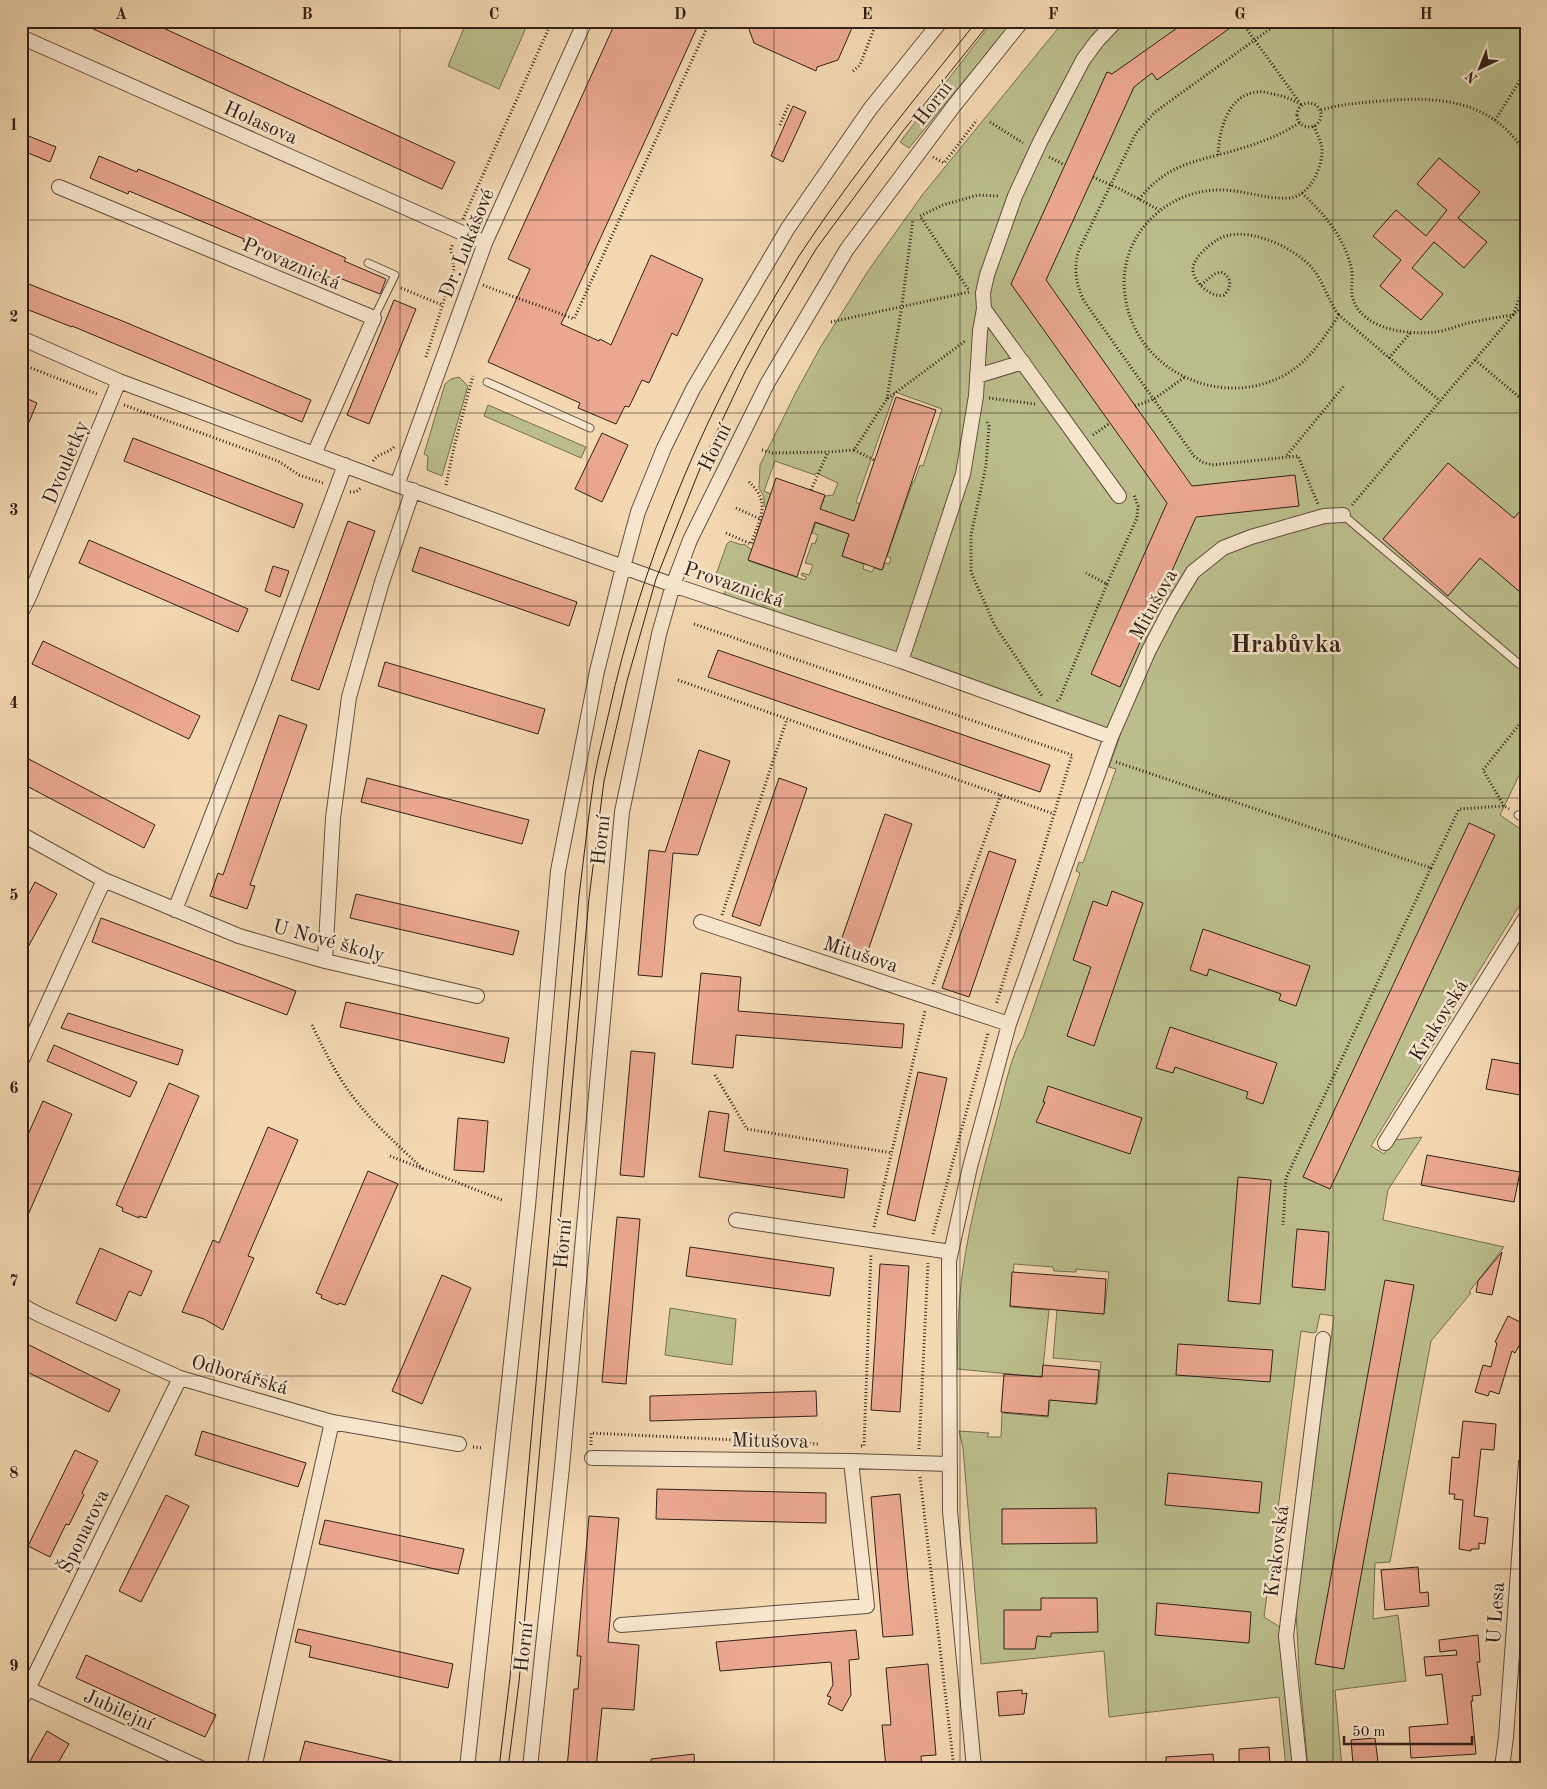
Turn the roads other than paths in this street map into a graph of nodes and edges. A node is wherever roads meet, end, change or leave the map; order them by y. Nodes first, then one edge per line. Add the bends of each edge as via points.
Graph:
1 (585, 21) edge
2 (941, 21) edge
3 (1022, 21) edge
4 (1116, 21) edge
5 (21, 37) edge
6 (59, 186) dead end
7 (485, 243) junction
8 (368, 263) dead end
9 (984, 309) junction
10 (374, 318) junction
11 (21, 338) edge
12 (1023, 362) junction
13 (977, 376) junction
14 (120, 380) junction
15 (487, 382) dead end
16 (590, 428) dead end
17 (314, 454) junction
18 (345, 465) junction
19 (397, 484) junction
20 (413, 490) junction
21 (1119, 496) dead end
22 (1343, 514) joint
23 (623, 567) junction
24 (673, 585) junction
25 (26, 593) edge
26 (21, 613) edge
27 (901, 661) junction
28 (1519, 664) dead end
29 (1111, 737) junction
30 (1518, 815) road end
31 (1526, 820) edge
32 (21, 834) edge
33 (104, 880) junction
34 (175, 910) junction
35 (1526, 917) edge
36 (701, 922) dead end
37 (325, 961) junction
38 (477, 996) dead end
39 (1009, 1024) junction
40 (21, 1062) edge
41 (1385, 1143) dead end
42 (736, 1220) dead end
43 (951, 1252) junction
44 (21, 1305) edge
45 (1323, 1339) dead end
46 (180, 1378) junction
47 (332, 1422) junction
48 (459, 1444) dead end
49 (592, 1458) road end
50 (851, 1460) junction
51 (1526, 1462) edge
52 (948, 1464) junction
53 (621, 1625) dead end
54 (24, 1692) edge
55 (201, 1768) edge
56 (254, 1768) edge
57 (468, 1768) edge
58 (530, 1768) edge
59 (974, 1768) edge
60 (1300, 1768) edge
61 (1502, 1768) edge

1 - 7 street, Dr. Lukášové
2 - 23 street, Horní via 870,109 788,228 693,389 638,512
3 - 24 street, Horní via 953,107 847,250 767,384 690,540
4 - 9 street via 1083,60 1036,150 1015,196 987,275
5 - 7 street, Holasova
6 - 10 street, Provaznická
7 - 19 street, Dr. Lukášové
8 - 10 lane via 395,274
9 - 12 street
9 - 13 street
10 - 17 street
11 - 14 street, Provaznická
12 - 13 street
12 - 21 street
13 - 27 street via 963,474
14 - 17 street, Provaznická
14 - 25 street, Dvouletky
15 - 16 lane
17 - 18 street, Provaznická
18 - 19 street, Provaznická
18 - 34 street
19 - 20 street, Provaznická
20 - 23 street, Provaznická
20 - 37 street via 349,697 333,818
22 - 28 lane
22 - 29 street, Mitušova via 1324,516 1250,537 1223,548 1193,572 1149,650
23 - 24 street, Provaznická
23 - 57 street, Horní via 597,671 558,871 528,1206
24 - 27 street, Provaznická
24 - 58 street, Horní via 659,634 622,812 563,1457
25 - 26 street, Dvouletky
27 - 29 street, Provaznická
29 - 39 street, Mitušova
30 - 31 lane
32 - 33 street, U Nové školy
33 - 34 street, U Nové školy
33 - 40 street
34 - 37 street, U Nové školy via 239,936
35 - 41 street, Krakovská
36 - 39 street, Mitušova
37 - 38 street, U Nové školy
39 - 43 street, Mitušova via 970,1167
42 - 43 street
43 - 52 street, Mitušova
44 - 46 street, Odborářská
45 - 60 street, Krakovská via 1286,1636
46 - 47 street, Odborářská
46 - 54 street, Šponarova
47 - 48 street, Odborářská
47 - 56 street
49 - 50 street, Mitušova
50 - 52 street, Mitušova
50 - 53 street via 867,1606
51 - 61 street, U Lesa
52 - 59 street, Mitušova
54 - 55 street, Jubilejní

